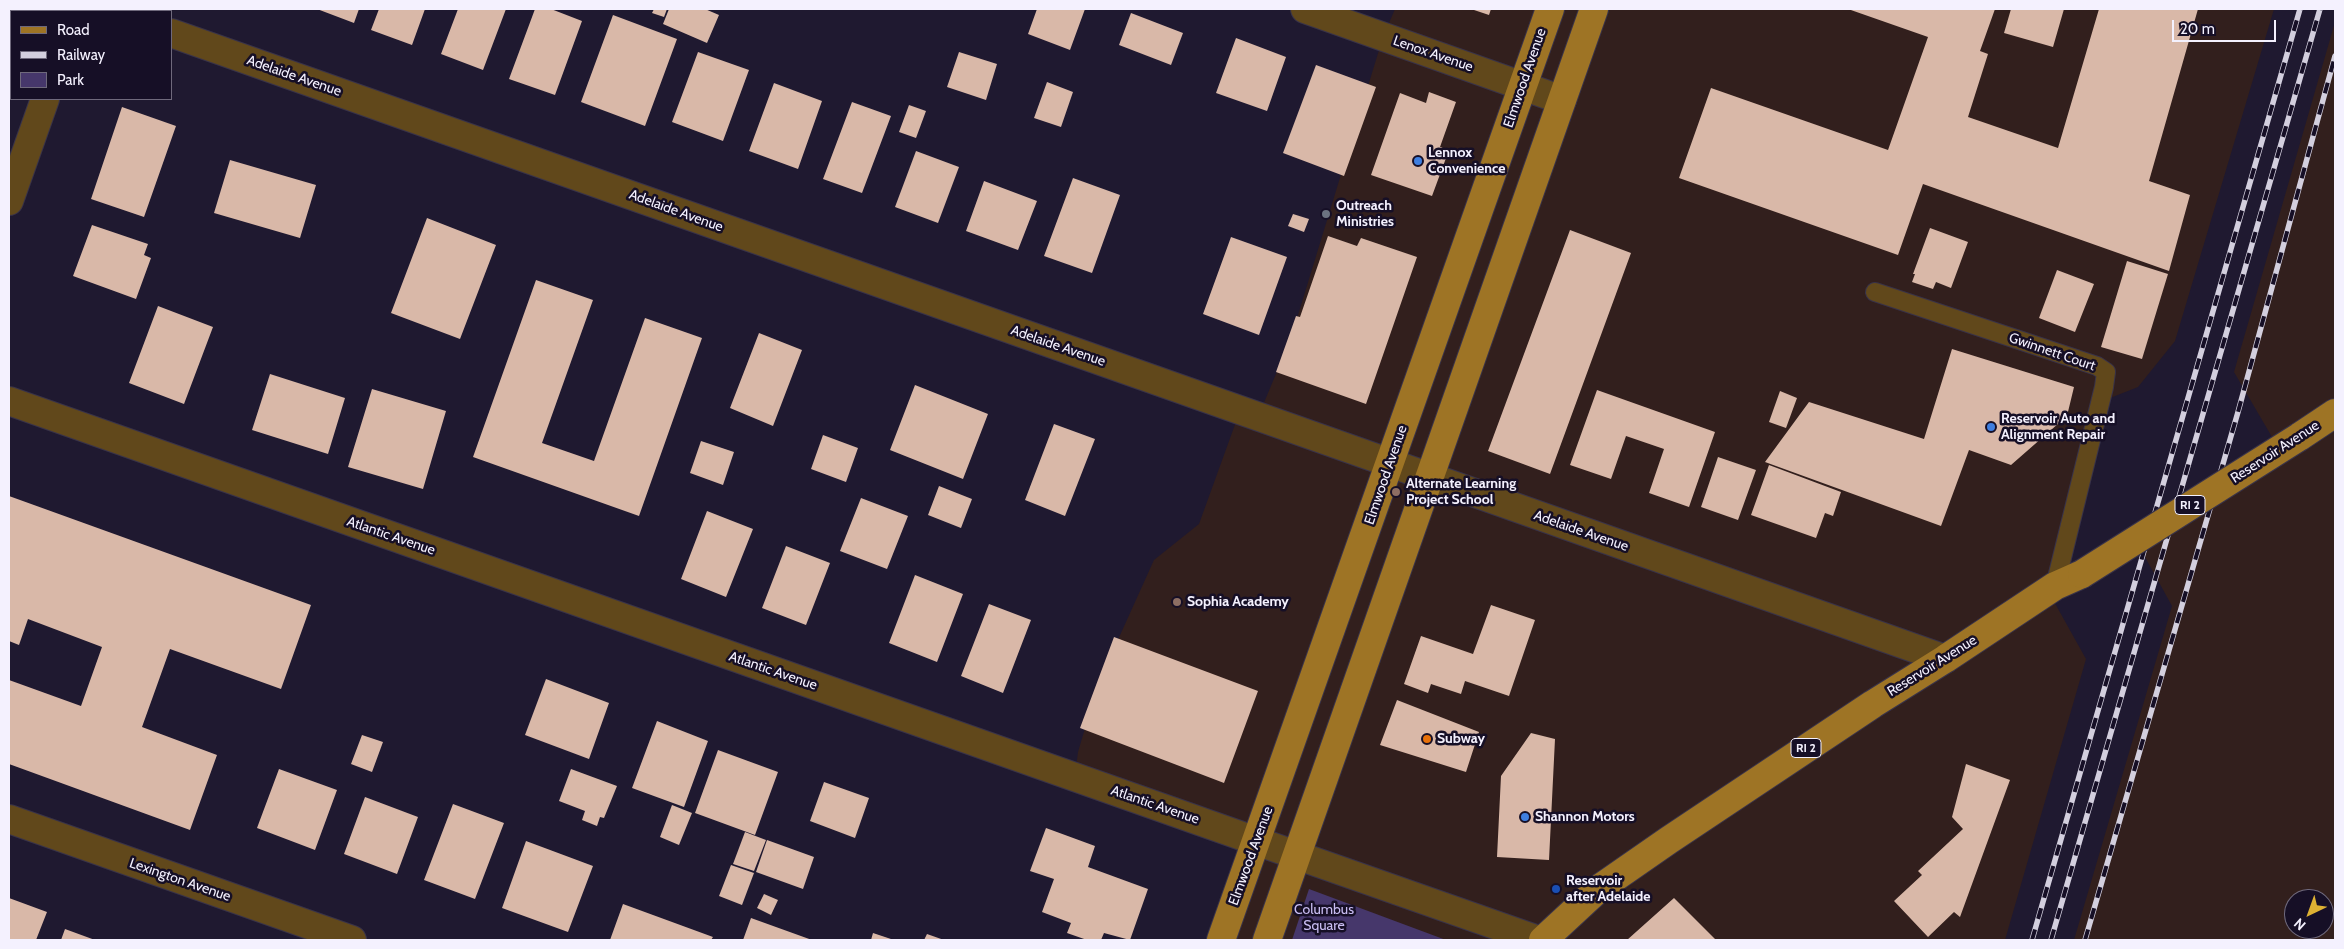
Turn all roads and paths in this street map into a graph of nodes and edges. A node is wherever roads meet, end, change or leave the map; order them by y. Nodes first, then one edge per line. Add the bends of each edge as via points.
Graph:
1 (1305, 9) edge
2 (1550, 9) edge
3 (1594, 9) edge
4 (172, 33) edge
5 (1523, 86) junction
6 (45, 100) edge
7 (1562, 100) junction
8 (9, 201) edge
9 (1875, 292) dead end
10 (9, 401) edge
11 (2335, 413) edge
12 (1390, 463) junction
13 (1429, 477) junction
14 (2055, 586) junction
15 (1945, 660) junction
16 (9, 819) edge
17 (1256, 841) junction
18 (1296, 855) junction
19 (352, 940) edge
20 (1221, 940) edge
21 (1267, 940) edge
22 (1538, 940) edge
23 (1543, 940) edge

1 - 5 street, Lenox Avenue
2 - 5 main road, Elmwood Avenue
3 - 7 main road
4 - 12 street, Adelaide Avenue
5 - 7 street, Lenox Avenue
5 - 12 main road, Elmwood Avenue
6 - 8 street
7 - 13 main road
9 - 14 lane, Gwinnett Court via 2097,366 2106,372
10 - 17 street, Atlantic Avenue
11 - 14 main road, Reservoir Avenue / RI 2, bridge via 2082,574
12 - 13 street, Adelaide Avenue
12 - 17 main road, Elmwood Avenue
13 - 15 street, Adelaide Avenue
13 - 18 main road
14 - 15 main road, Reservoir Avenue / RI 2
15 - 23 main road, Reservoir Avenue / RI 2 via 1857,715 1597,890
16 - 19 street, Lexington Avenue
17 - 18 street, Atlantic Avenue
17 - 20 main road, Elmwood Avenue
18 - 21 main road
18 - 22 street, Atlantic Avenue

